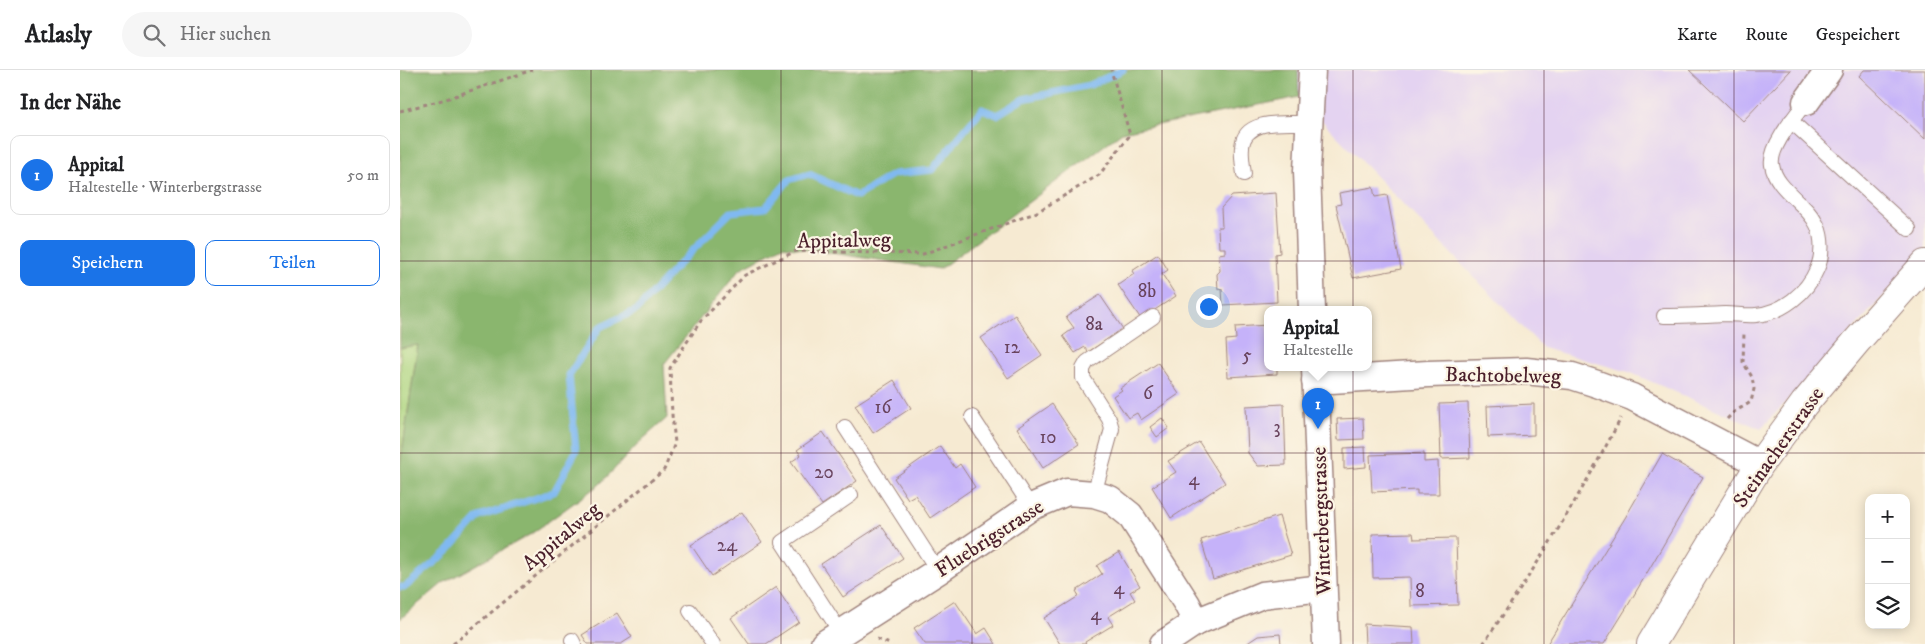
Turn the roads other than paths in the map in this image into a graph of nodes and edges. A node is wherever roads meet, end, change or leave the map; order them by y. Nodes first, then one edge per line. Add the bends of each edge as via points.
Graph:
1 (1312, 70) edge
2 (1829, 70) edge
3 (1798, 112) junction
4 (1309, 124) junction
5 (1244, 174) dead end
6 (1909, 229) dead end
7 (1925, 264) edge
8 (1312, 306) edge
9 (1664, 316) dead end
10 (1153, 317) dead end
11 (1315, 374) edge
12 (972, 417) dead end
13 (845, 427) dead end
14 (1760, 464) junction
15 (1094, 494) junction
16 (851, 495) dead end
17 (1032, 507) junction
18 (938, 571) junction
19 (1323, 588) junction
20 (690, 611) dead end
21 (1196, 622) junction
22 (833, 638) edge
23 (713, 644) edge
24 (1163, 644) edge
25 (1326, 644) edge
26 (1651, 644) edge

1 - 4 street
2 - 3 street
3 - 6 lane
3 - 9 lane via 1773,151 1771,163 1775,175 1808,210 1817,226 1822,244 1820,263 1812,280 1800,294 1780,308 1756,315
4 - 5 lane via 1270,124 1250,130 1242,146
4 - 8 street via 1307,171
7 - 14 street, Steinacherstrasse via 1810,397
10 - 15 lane via 1087,362 1083,369 1083,378 1110,419 1112,429
11 - 14 street, Bachtobelweg via 1526,371 1572,376 1632,397
11 - 19 street, Winterbergstrasse
12 - 17 lane
13 - 18 lane
14 - 26 street, Steinacherstrasse
15 - 17 street, Fluebrigstrasse via 1067,492
15 - 21 street, Fluebrigstrasse via 1110,499 1130,515
16 - 22 lane via 782,542
17 - 18 street, Fluebrigstrasse
18 - 22 street, Fluebrigstrasse
19 - 21 street via 1262,595
19 - 25 street, Winterbergstrasse
20 - 23 lane
21 - 24 street

